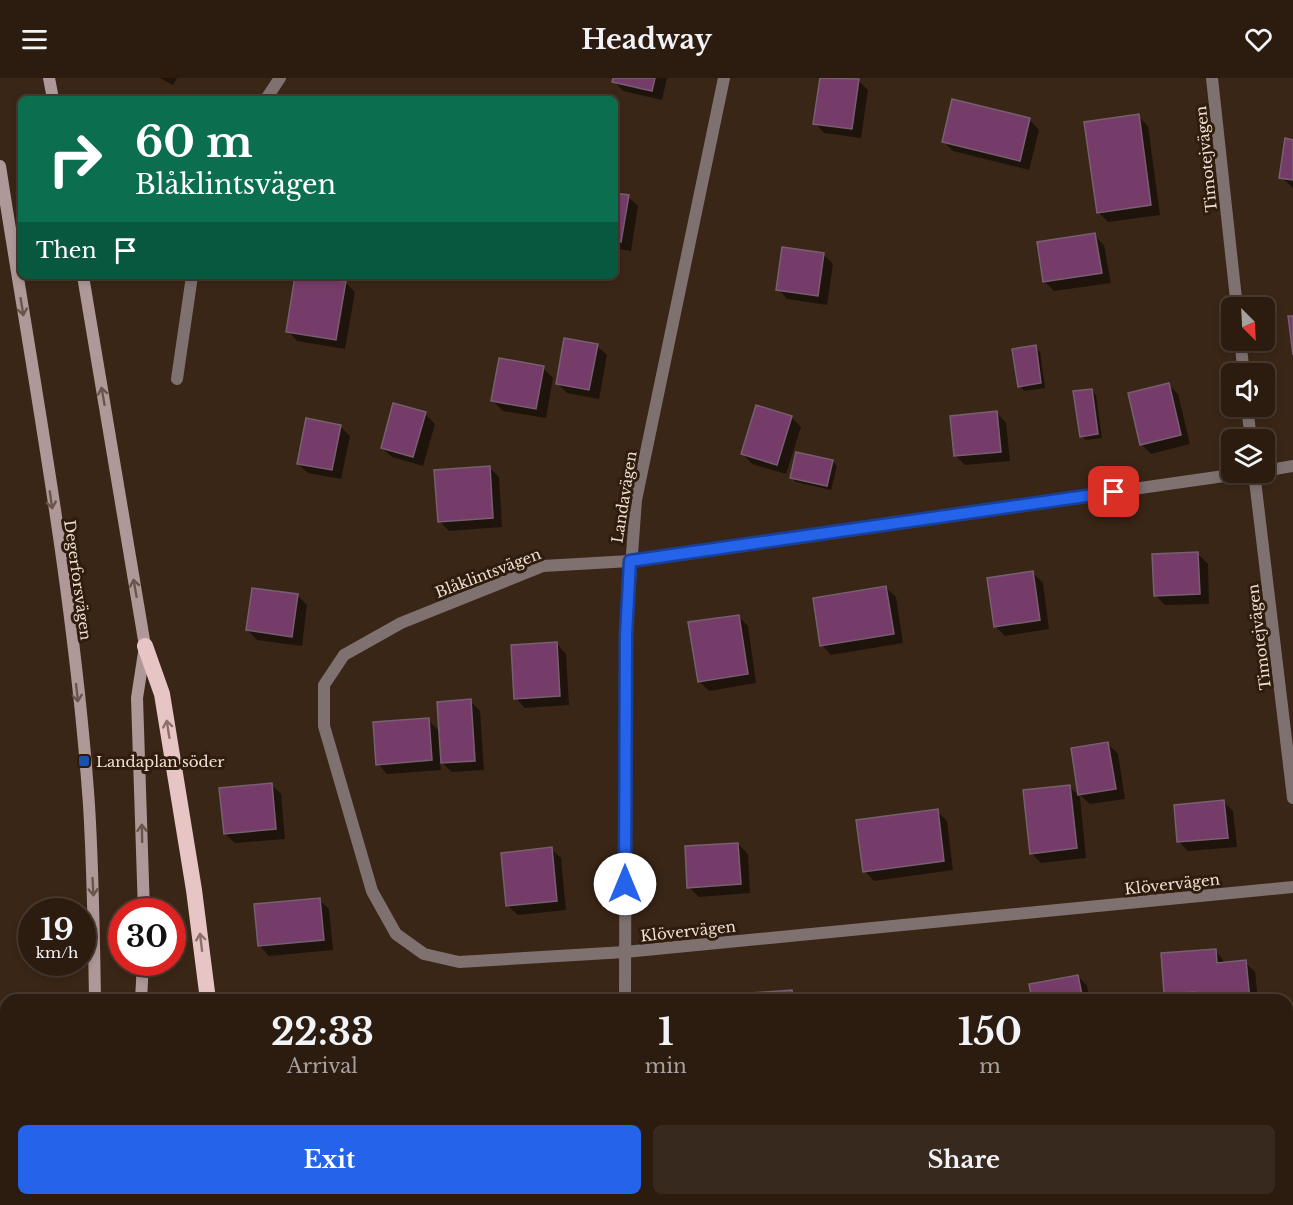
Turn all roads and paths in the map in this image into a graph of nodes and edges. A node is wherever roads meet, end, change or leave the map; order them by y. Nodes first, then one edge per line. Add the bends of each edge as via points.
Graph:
1 (49, 78) edge
2 (280, 78) edge
3 (724, 78) edge
4 (1212, 78) edge
5 (52, 96) edge
6 (268, 96) edge
7 (0, 166) edge
8 (84, 279) edge
9 (192, 279) edge
10 (1236, 297) edge
11 (177, 379) dead end
12 (1293, 466) edge
13 (1275, 469) edge
14 (1221, 477) edge
15 (1254, 483) edge
16 (630, 561) junction
17 (145, 646) junction
18 (350, 652) joint
19 (1293, 798) edge
20 (1293, 887) edge
21 (144, 898) edge
22 (625, 952) junction
23 (142, 976) edge
24 (95, 994) edge
25 (141, 994) edge
26 (207, 994) edge
27 (625, 994) edge

1 - 5 main road
2 - 6 street
3 - 16 street, Landavägen via 636,500
4 - 10 street, Timotejvägen
7 -> 24 main road, Degerforsvägen via 70,632 88,803
17 -> 8 main road
9 - 11 street
12 - 13 street
14 - 16 street, Blåklintsvägen
15 - 19 street, Timotejvägen
16 - 18 street, Blåklintsvägen via 543,566 401,623
16 - 22 street, Landavägen via 626,635
21 -> 17 main road via 137,698
26 -> 17 highway via 195,890 162,694
18 - 22 street, Klövervägen via 344,654 324,685 324,726 372,891 396,934 424,954 459,962
20 - 22 street, Klövervägen
22 - 27 street, Landavägen
23 - 25 main road

